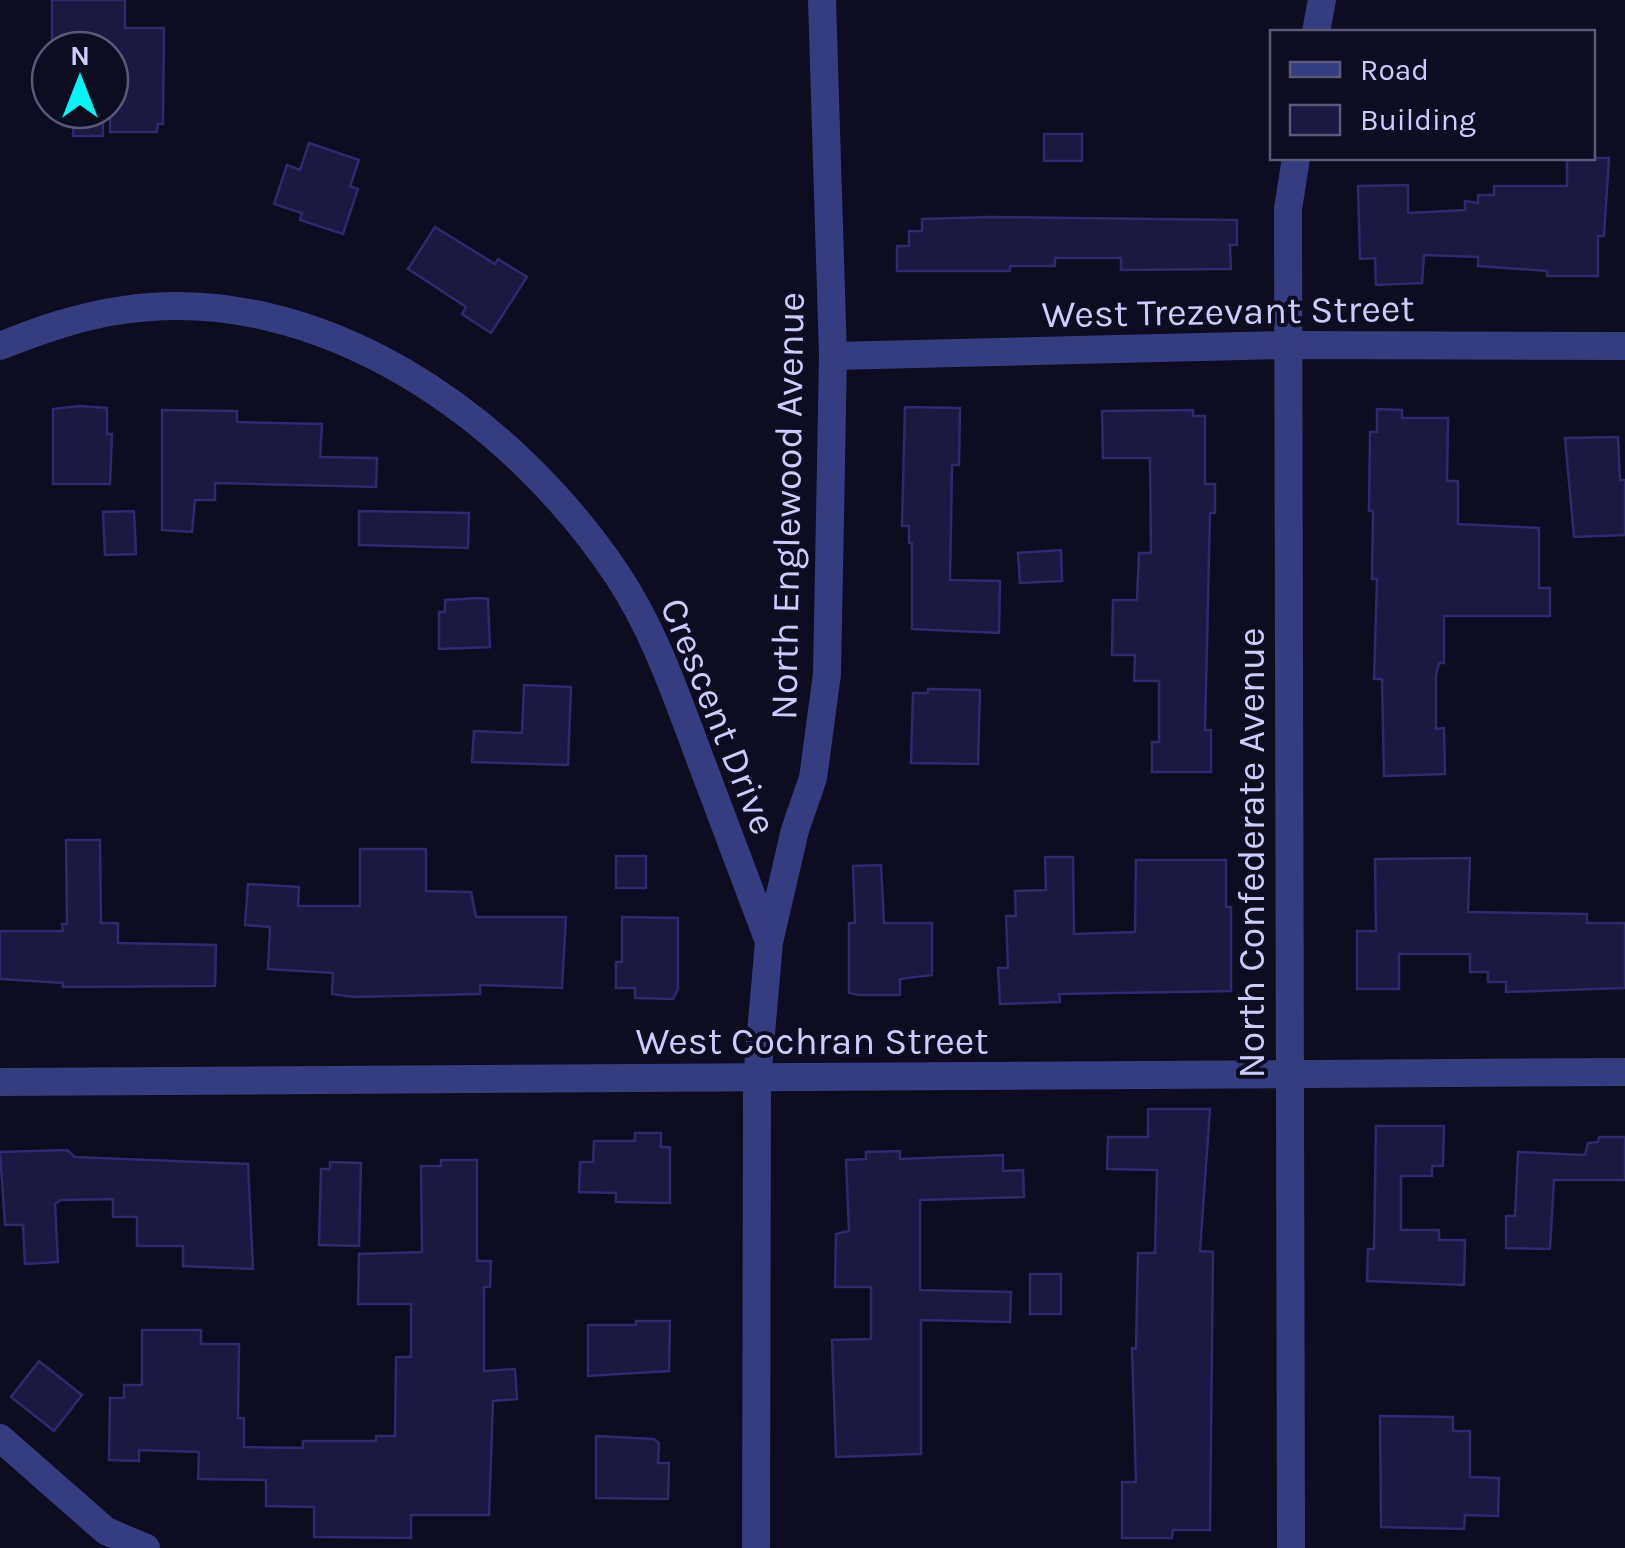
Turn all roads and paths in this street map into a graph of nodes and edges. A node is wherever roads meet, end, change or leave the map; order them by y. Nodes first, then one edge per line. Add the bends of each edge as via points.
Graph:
1 (822, 0) edge
2 (1322, 0) edge
3 (1316, 30) edge
4 (1296, 160) edge
5 (0, 346) edge
6 (1288, 346) junction
7 (1625, 346) edge
8 (833, 356) junction
9 (769, 942) junction
10 (1625, 1072) edge
11 (1289, 1075) junction
12 (758, 1079) junction
13 (0, 1082) edge
14 (0, 1438) edge
15 (146, 1548) edge
16 (756, 1548) edge
17 (1291, 1548) edge

1 - 8 street, North Englewood Avenue
2 - 3 street
4 - 6 street, North Confederate Avenue via 1288,209
5 - 9 street, Crescent Drive via 55,324 126,310 198,307 271,317 362,350 438,393 507,446 568,507 619,578 660,654
6 - 7 street, West Trezevant Street
6 - 8 street, West Trezevant Street
6 - 11 street, North Confederate Avenue
8 - 9 street, North Englewood Avenue via 827,674 813,778
9 - 12 street, North Englewood Avenue
10 - 11 street, West Cochran Street
11 - 12 street, West Cochran Street
11 - 17 street, North Confederate Avenue
12 - 13 street, West Cochran Street
12 - 16 street, North Englewood Avenue
14 - 15 street via 106,1531

